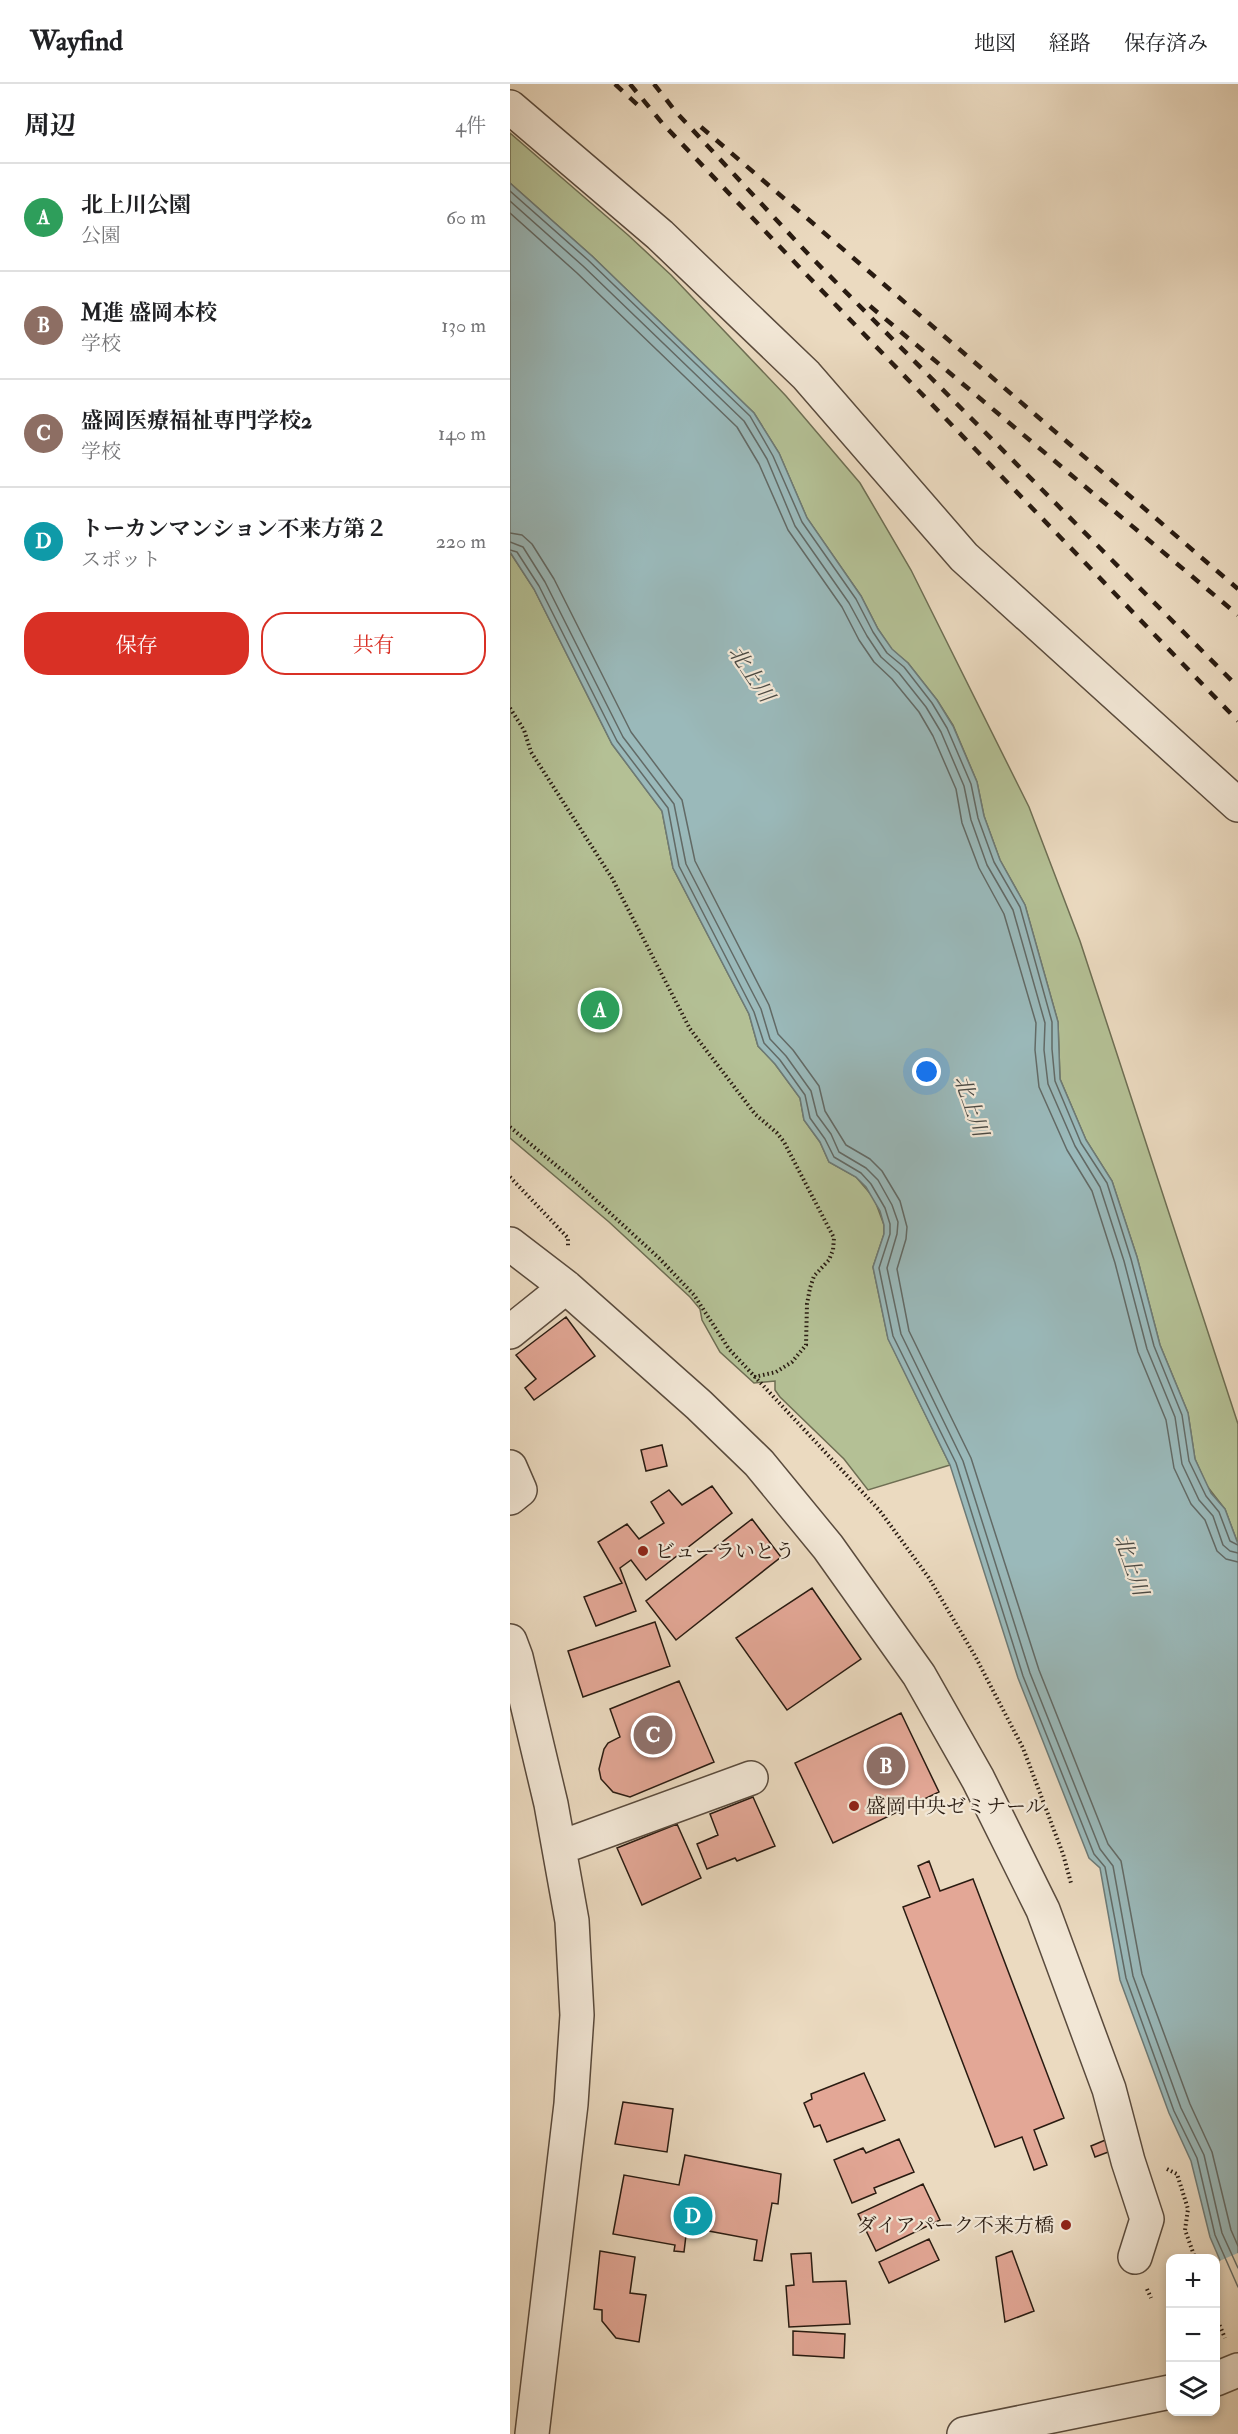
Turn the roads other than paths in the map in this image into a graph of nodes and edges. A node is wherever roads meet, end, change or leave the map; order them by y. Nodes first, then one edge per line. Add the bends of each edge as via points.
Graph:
1 (510, 107) edge
2 (1238, 805) edge
3 (510, 1244) edge
4 (566, 1287) junction
5 (510, 1332) edge
6 (510, 1467) edge
7 (510, 1498) edge
8 (510, 1641) edge
9 (751, 1778) dead end
10 (559, 1848) junction
11 (1135, 2257) dead end
12 (1238, 2370) edge
13 (1220, 2377) edge
14 (1166, 2392) edge
15 (532, 2434) edge
16 (964, 2434) edge

1 - 2 street via 660,235 806,375 964,557
3 - 4 street
4 - 5 street
4 - 11 street via 759,1463 828,1547 919,1675 978,1779 1043,1910 1105,2078 1147,2219
6 - 7 street via 520,1490
8 - 10 street
9 - 10 street
10 - 15 street via 572,1921 577,2014 571,2104
12 - 13 street
14 - 16 street

